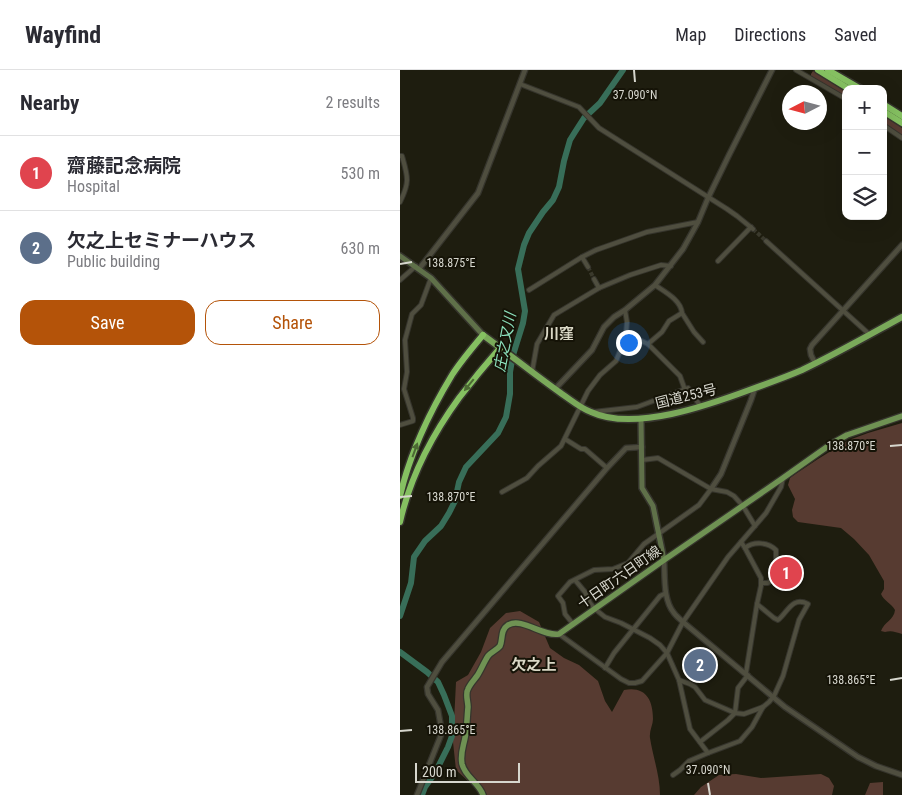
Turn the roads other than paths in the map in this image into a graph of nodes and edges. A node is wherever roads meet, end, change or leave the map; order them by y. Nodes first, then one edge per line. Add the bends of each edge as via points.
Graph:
1 (526, 70) edge
2 (772, 70) edge
3 (796, 70) edge
4 (818, 70) edge
5 (828, 70) edge
6 (520, 84) junction
7 (849, 85) edge
8 (850, 85) edge
9 (842, 98) edge
10 (887, 105) edge
11 (887, 106) edge
12 (902, 112) edge
13 (887, 114) edge
14 (902, 116) edge
15 (902, 123) edge
16 (887, 128) edge
17 (902, 138) edge
18 (400, 156) edge
19 (708, 198) junction
20 (400, 202) edge
21 (698, 222) junction
22 (766, 241) tunnel mouth
23 (902, 245) edge
24 (400, 256) edge
25 (582, 257) junction
26 (718, 261) dead end
27 (670, 266) junction
28 (417, 267) junction
29 (588, 267) tunnel mouth
30 (431, 278) junction
31 (594, 279) tunnel mouth
32 (400, 280) edge
33 (655, 285) junction
34 (599, 288) junction
35 (529, 290) dead end
36 (625, 310) junction
37 (843, 310) junction
38 (682, 313) junction
39 (902, 316) edge
40 (626, 334) junction
41 (869, 334) junction
42 (483, 335) junction
43 (703, 342) dead end
44 (648, 344) junction
45 (500, 348) junction
46 (815, 363) junction
47 (532, 372) junction
48 (755, 388) junction
49 (555, 389) junction
50 (685, 390) junction
51 (580, 406) junction
52 (701, 407) junction
53 (590, 412) junction
54 (902, 416) edge
55 (641, 419) junction
56 (400, 426) edge
57 (565, 439) junction
58 (642, 447) junction
59 (642, 460) junction
60 (607, 468) junction
61 (783, 478) junction
62 (711, 490) junction
63 (502, 492) dead end
64 (400, 496) edge
65 (742, 506) junction
66 (400, 522) edge
67 (755, 526) junction
68 (659, 532) junction
69 (740, 542) junction
70 (745, 548) junction
71 (664, 560) junction
72 (575, 580) junction
73 (761, 583) junction
74 (666, 594) junction
75 (757, 604) junction
76 (595, 609) junction
77 (683, 622) junction
78 (573, 624) junction
79 (633, 629) junction
80 (559, 634) junction
81 (667, 653) junction
82 (605, 668) junction
83 (747, 674) junction
84 (679, 680) junction
85 (774, 696) junction
86 (762, 707) junction
87 (735, 713) junction
88 (700, 742) junction
89 (708, 753) junction
90 (672, 775) dead end
91 (902, 775) edge
92 (417, 795) edge
93 (483, 795) edge

1 - 6 street
2 - 19 street
3 - 9 street
4 - 7 highway
5 - 8 highway
6 - 19 street via 579,107 599,128
6 - 28 street via 478,192
10 - 12 highway
11 - 14 highway
13 - 15 highway
16 - 17 street
18 - 20 street via 407,174 406,189
19 - 21 street
19 - 26 street via 752,228
21 - 25 street via 647,232
21 - 27 street
22 - 37 street
23 - 37 street
24 - 28 main road
25 - 29 street
25 - 35 street
27 - 33 street
27 - 34 street via 661,265
28 - 30 main road
28 - 32 street
30 - 42 main road
30 - 56 street via 421,305 412,314 404,340 407,372 404,389 413,421
31 - 34 street
33 - 36 street
33 - 38 street via 682,307
34 - 47 street via 554,315 537,344
36 - 40 street
36 - 49 street via 604,328 592,350
37 - 41 street
37 - 46 street via 810,349
38 - 43 street
38 - 44 street via 669,321
39 - 41 highway, 国道253号
40 - 44 street
40 - 51 street via 616,361 600,375
41 - 46 highway, 国道253号
42 - 45 highway, 国道253号
64 -> 42 highway via 421,433 432,411 452,375
44 - 50 street via 680,376
45 - 47 highway, 国道253号
45 -> 66 highway via 434,436 416,474
46 - 48 highway, 国道253号
47 - 49 highway, 国道253号
48 - 52 highway, 国道253号
48 - 62 street via 721,474
49 - 51 highway, 国道253号
50 - 52 street via 688,388
50 - 53 street via 637,407
51 - 53 highway, 国道253号
51 - 57 street
52 - 55 highway, 国道253号
53 - 55 highway, 国道253号 via 616,419
54 - 61 main road, 十日町六日町線 via 847,435
55 - 58 main road
57 - 60 street via 585,449
57 - 63 street via 527,478
58 - 59 main road
58 - 60 street via 626,448
59 - 62 street via 658,458
59 - 68 main road via 642,488 653,506
60 - 92 street via 442,662 428,684 428,694 438,710 441,735
61 - 65 main road, 十日町六日町線
61 - 67 street via 766,513
62 - 65 street via 734,496
62 - 68 street via 699,504
65 - 67 street
65 - 71 main road, 十日町六日町線
67 - 69 street
68 - 71 main road
68 - 72 street via 628,563 613,569 594,570
69 - 70 street
69 - 77 street
70 - 73 street
70 - 73 street via 765,544 776,550 776,576 768,583
71 - 74 street
71 - 76 main road, 十日町六日町線
72 - 76 street
72 - 78 street via 558,596
73 - 75 street
74 - 77 street via 668,604
74 - 79 street via 660,596
75 - 83 street
75 - 85 street via 778,620 792,604 798,601 808,604 799,620
76 - 78 main road, 十日町六日町線
76 - 79 street
77 - 81 street
77 - 83 street
78 - 80 main road, 十日町六日町線
79 - 81 street via 655,641
79 - 82 street
80 - 82 street
80 - 93 main road via 553,635 522,624 508,625 500,646 489,655 468,688 461,761 463,769
81 - 82 street via 642,681 635,683 629,683
81 - 84 street
83 - 85 street
83 - 87 street via 738,688
84 - 87 street via 695,687 705,700
84 - 88 street via 690,729
85 - 86 street
85 - 91 street via 858,757
86 - 87 street via 744,714
86 - 89 street via 740,741
87 - 88 street
88 - 89 street
89 - 90 street via 689,761

